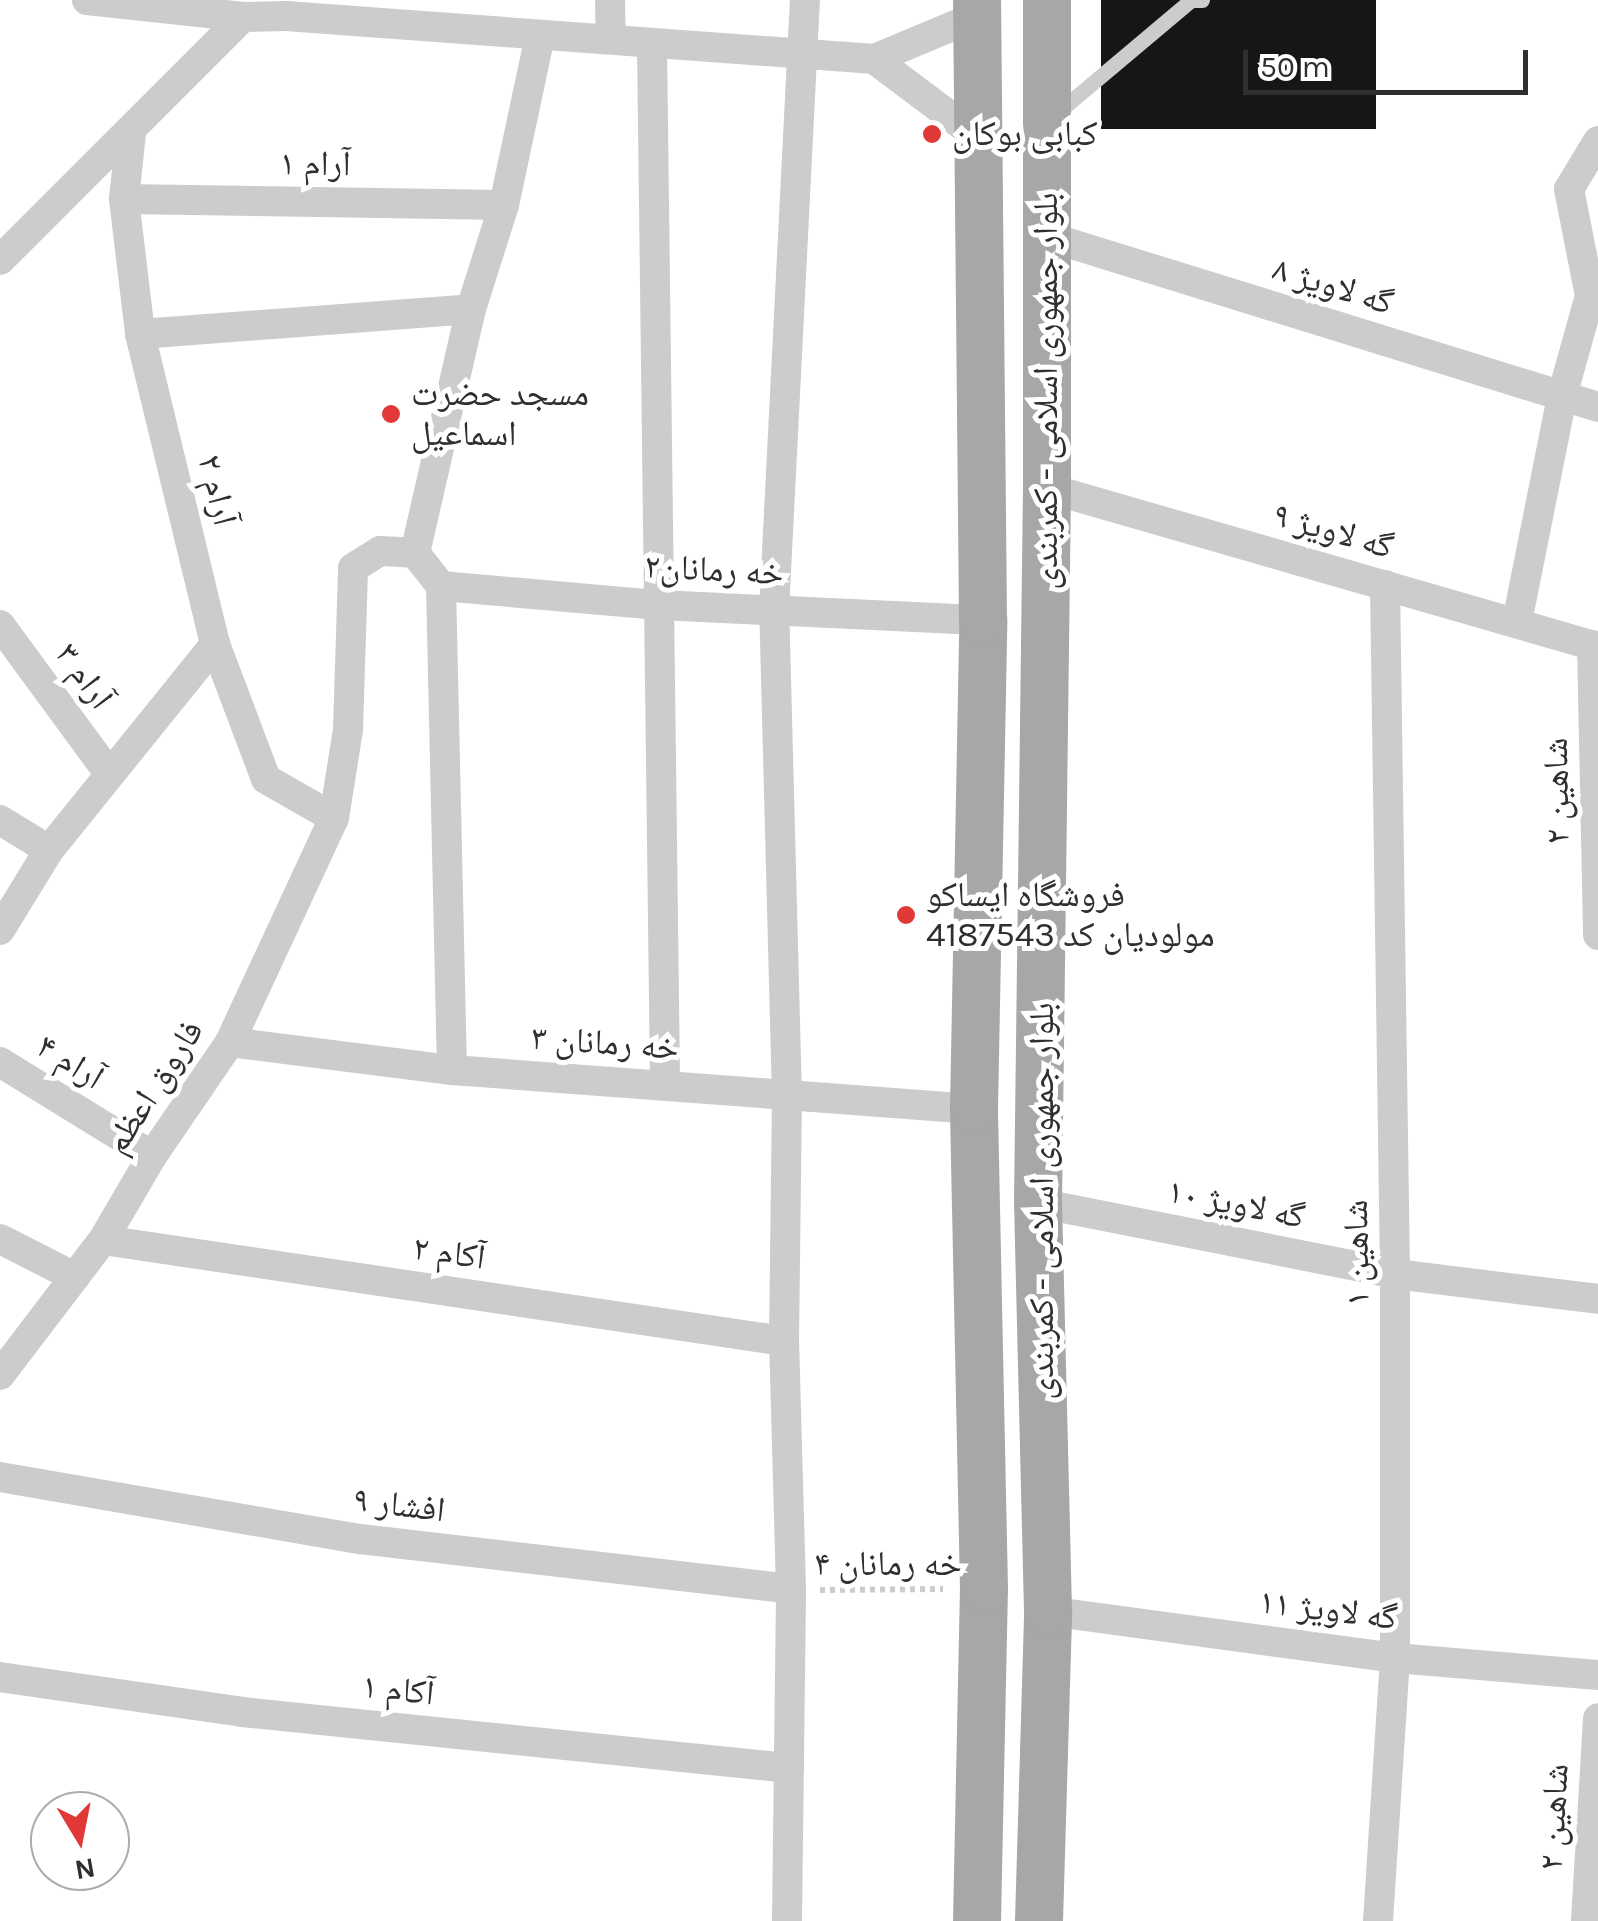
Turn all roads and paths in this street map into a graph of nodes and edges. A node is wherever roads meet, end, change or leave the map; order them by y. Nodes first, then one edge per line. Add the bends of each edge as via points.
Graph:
1 (88, 0) edge
2 (610, 0) edge
3 (805, 0) edge
4 (1047, 0) edge
5 (1202, 0) edge
6 (286, 8) edge
7 (977, 8) edge
8 (243, 17) junction
9 (540, 36) junction
10 (611, 39) junction
11 (652, 45) junction
12 (806, 56) junction
13 (874, 59) junction
14 (1048, 120) junction
15 (131, 133) junction
16 (978, 137) junction
17 (1598, 141) edge
18 (124, 198) junction
19 (504, 205) junction
20 (1046, 236) junction
21 (6, 246) edge
22 (1594, 297) edge
23 (472, 309) junction
24 (140, 334) junction
25 (1562, 396) junction
26 (1598, 407) edge
27 (1047, 488) junction
28 (415, 553) junction
29 (1386, 584) junction
30 (441, 586) junction
31 (659, 605) junction
32 (774, 611) junction
33 (982, 620) junction
34 (1517, 622) junction
35 (0, 625) edge
36 (216, 644) junction
37 (1595, 646) edge
38 (108, 772) junction
39 (334, 818) junction
40 (0, 820) edge
41 (49, 850) junction
42 (0, 930) edge
43 (1598, 935) edge
44 (230, 1042) junction
45 (0, 1062) edge
46 (452, 1070) junction
47 (665, 1083) junction
48 (786, 1098) junction
49 (974, 1109) junction
50 (152, 1156) junction
51 (1038, 1203) junction
52 (0, 1239) edge
53 (104, 1240) junction
54 (1396, 1274) junction
55 (75, 1278) junction
56 (1598, 1299) edge
57 (784, 1341) junction
58 (0, 1375) edge
59 (0, 1478) edge
60 (791, 1588) junction
61 (984, 1588) junction
62 (1048, 1611) junction
63 (1395, 1658) junction
64 (1598, 1674) edge
65 (0, 1677) edge
66 (1598, 1718) edge
67 (790, 1768) junction
68 (786, 1921) edge
69 (977, 1921) edge
70 (1040, 1921) edge
71 (1378, 1921) edge
72 (1586, 1921) edge

1 - 8 street
2 - 10 street
3 - 12 street
4 - 14 main road, بلوار جمهوری اسلامی - کمربندی
5 - 14 lane via 1191,0
6 - 8 street
6 - 9 street
7 - 13 street
7 - 16 main road, بلوار جمهوری اسلامی - کمربندی
8 - 15 street
9 - 10 street
9 - 19 street
10 - 11 street
11 - 12 street
11 - 31 street
12 - 13 street
12 - 32 street
13 - 16 street
14 - 20 main road, بلوار جمهوری اسلامی - کمربندی
15 - 18 street, آرام ۲
15 - 21 street
16 - 33 main road, بلوار جمهوری اسلامی - کمربندی
17 - 22 street via 1568,189
18 - 19 street, آرام ۱
18 - 24 street, آرام ۲
19 - 23 street
20 - 25 street, گه لاویژ ۸
20 - 27 main road, بلوار جمهوری اسلامی - کمربندی
22 - 25 street
23 - 24 street
23 - 28 street
24 - 36 street, آرام ۲
25 - 26 street, گه لاویژ ۸
25 - 34 street
27 - 29 street, گه لاویژ ۹
27 - 51 main road, بلوار جمهوری اسلامی - کمربندی
28 - 30 street
28 - 39 street, فاروق اعظم via 380,551 353,568 348,730
29 - 34 street, گه لاویژ ۹
29 - 54 street, شاهین ۱
30 - 31 street, خه رمانان۲
30 - 46 street
31 - 32 street, خه رمانان۲
31 - 47 street
32 - 33 street, خه رمانان۲
32 - 48 street
33 - 49 main road, بلوار جمهوری اسلامی - کمربندی
34 - 37 street, گه لاویژ ۹
35 - 38 street, آرام ۳
36 - 38 street
36 - 39 street, آرام ۲ via 266,780
37 - 43 street, شاهین ۲
38 - 41 street
39 - 44 street, فاروق اعظم
40 - 41 street
41 - 42 street
44 - 46 street, خه رمانان ۳
44 - 50 street, فاروق اعظم
45 - 50 street, آرام ۴
46 - 47 street, خه رمانان ۳
47 - 48 street, خه رمانان ۳
48 - 49 street, خه رمانان ۳
48 - 57 street
49 - 61 main road, بلوار جمهوری اسلامی - کمربندی
50 - 53 street, فاروق اعظم
51 - 54 street, گه لاویژ ۱۰
51 - 62 main road, بلوار جمهوری اسلامی - کمربندی
52 - 55 street
53 - 55 street, فاروق اعظم
53 - 57 street, آکام ۲
54 - 56 street, گه لاویژ ۱۰
54 - 63 street, شاهین ۱
55 - 58 street, فاروق اعظم
57 - 60 street
59 - 60 street, افشار ۹ via 360,1538
60 - 61 path, خه رمانان ۴
60 - 67 street
61 - 69 main road, بلوار جمهوری اسلامی - کمربندی
62 - 63 street, گه لاویژ ۱۱
62 - 70 main road, بلوار جمهوری اسلامی - کمربندی
63 - 64 street, گه لاویژ ۱۱
63 - 71 street, شاهین ۱
65 - 67 street, آکام ۱ via 242,1712
66 - 72 street, شاهین ۲
67 - 68 street

